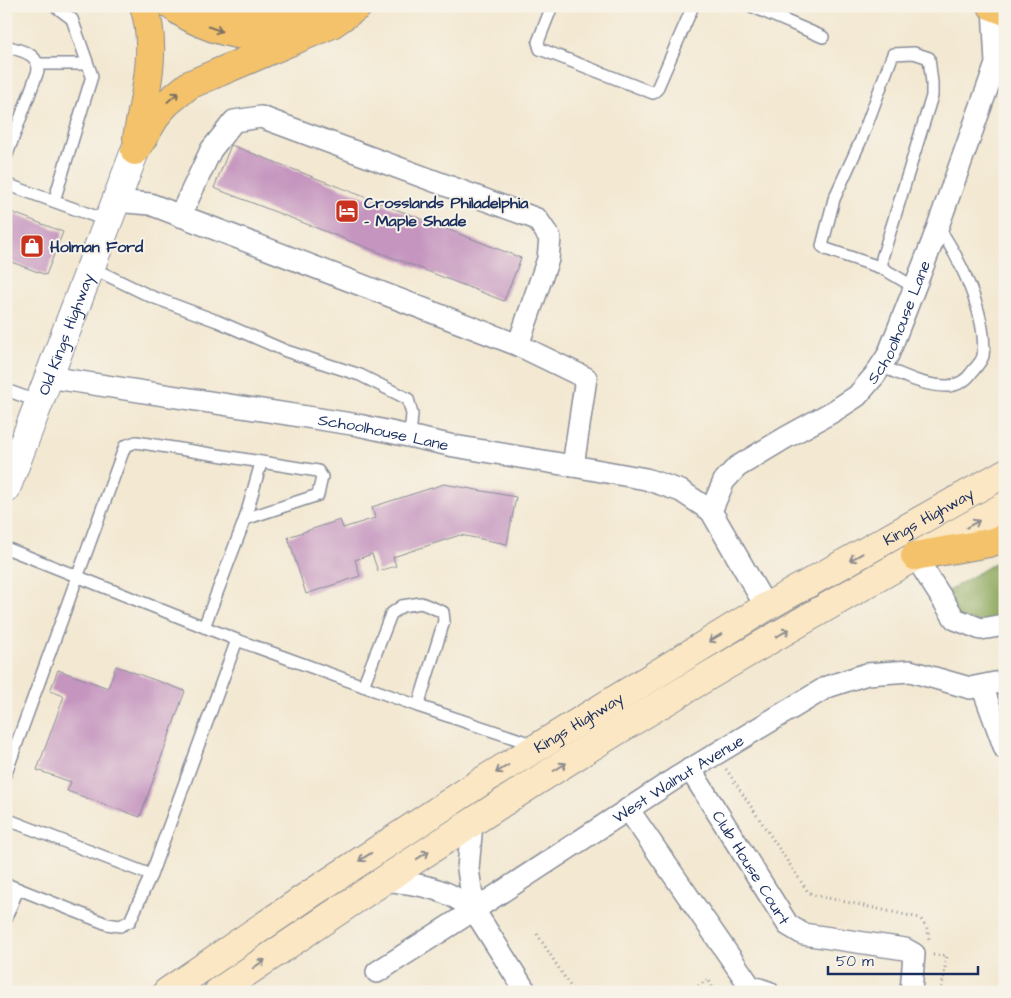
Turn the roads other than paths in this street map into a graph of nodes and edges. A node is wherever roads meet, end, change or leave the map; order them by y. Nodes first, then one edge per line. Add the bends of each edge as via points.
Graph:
1 (55, 6) edge
2 (144, 6) edge
3 (172, 6) edge
4 (219, 6) edge
5 (316, 6) edge
6 (358, 6) edge
7 (552, 6) edge
8 (693, 6) edge
9 (751, 6) edge
10 (992, 6) edge
11 (1005, 11) edge
12 (823, 37) dead end
13 (300, 38) junction
14 (6, 46) edge
15 (1000, 61) edge
16 (38, 64) junction
17 (88, 64) junction
18 (135, 151) junction
19 (6, 157) edge
20 (6, 184) edge
21 (54, 201) junction
22 (111, 211) junction
23 (180, 216) junction
24 (938, 227) junction
25 (90, 267) junction
26 (882, 268) junction
27 (914, 287) junction
28 (518, 345) junction
29 (881, 366) junction
30 (48, 377) junction
31 (6, 390) edge
32 (39, 402) junction
33 (410, 437) junction
34 (260, 463) junction
35 (574, 466) junction
36 (1005, 472) edge
37 (6, 489) edge
38 (1005, 506) edge
39 (711, 511) junction
40 (245, 519) junction
41 (1005, 538) edge
42 (6, 548) edge
43 (915, 556) junction
44 (78, 577) junction
45 (766, 608) junction
46 (1005, 625) edge
47 (204, 627) junction
48 (237, 640) junction
49 (1005, 681) edge
50 (363, 686) junction
51 (982, 686) junction
52 (418, 706) junction
53 (539, 746) junction
54 (1005, 750) edge
55 (690, 769) junction
56 (6, 772) edge
57 (628, 809) junction
58 (6, 819) edge
59 (472, 823) junction
60 (151, 875) junction
61 (384, 880) junction
62 (6, 884) edge
63 (18, 889) junction
64 (474, 910) junction
65 (6, 918) edge
66 (377, 972) dead end
67 (167, 992) edge
68 (218, 992) edge
69 (526, 992) edge
70 (768, 992) edge
71 (911, 992) edge

1 - 17 lane via 72,19
2 - 18 highway via 150,37 150,64
3 -> 13 highway via 215,30 273,38
4 - 5 highway via 267,16
6 - 13 highway via 332,24
7 - 8 lane via 538,42 540,49 654,93
9 - 12 lane
10 - 11 highway
10 - 15 street, Schoolhouse Lane
18 -> 13 highway via 158,114 189,85
14 - 16 lane via 33,56
15 - 24 street, Schoolhouse Lane
16 - 17 lane
16 - 19 lane
17 - 21 lane via 92,76
18 - 22 street, Old Kings Highway
20 - 21 lane
21 - 22 lane
22 - 23 street via 150,204
22 - 25 street, Old Kings Highway
23 - 28 street
23 - 28 street via 211,150 234,121 261,117 537,219 550,238 548,260
24 - 27 street, Schoolhouse Lane
24 - 29 lane via 966,276 982,329 983,358 967,379 949,386 927,384
25 - 30 street, Old Kings Highway
25 - 33 lane via 150,296 217,320 286,351 360,375 408,399 412,414
26 - 26 lane via 882,258 932,96 929,58 914,53 893,54 834,198 822,246
26 - 27 lane
27 - 29 street, Schoolhouse Lane
28 - 35 street via 586,378
29 - 39 street, Schoolhouse Lane via 857,396 737,467 724,481
30 - 32 street, Old Kings Highway
30 - 33 street, Schoolhouse Lane via 358,425
31 - 32 lane
32 - 37 street, Old Kings Highway
33 - 35 street, Schoolhouse Lane
34 - 40 lane
34 - 40 lane via 318,471 322,478 318,495
34 - 44 lane via 136,442 125,446
35 - 39 street, Schoolhouse Lane via 646,479 681,490
36 -> 45 main road, Kings Highway
43 -> 38 main road, Kings Highway
39 - 45 street, Schoolhouse Lane
40 - 47 lane
41 - 43 highway
42 - 44 lane
43 - 46 street via 955,619 982,629
59 -> 43 main road, Kings Highway via 614,733
44 - 47 lane
44 - 56 lane
45 -> 53 main road, Kings Highway
47 - 48 lane
48 - 50 lane
48 - 60 lane
49 - 51 street, West Walnut Avenue
50 - 52 lane
50 - 52 lane via 391,614 402,606 421,603 443,612 444,621
51 - 54 street
51 - 55 street, West Walnut Avenue via 970,688 910,671 868,674 827,687
52 - 53 lane
53 -> 67 main road, Kings Highway via 358,862
55 - 57 street, West Walnut Avenue
55 - 71 street, Club House Court via 788,925 803,934 905,949 914,954
57 - 64 street, West Walnut Avenue
57 - 70 street via 750,986
58 - 60 lane
61 -> 59 main road, Kings Highway
59 - 64 street via 468,869
60 - 63 lane via 130,921 120,926
61 - 64 street via 442,892
68 -> 61 main road, Kings Highway
62 - 63 lane
63 - 65 lane
64 - 66 street, West Walnut Avenue
64 - 69 street

